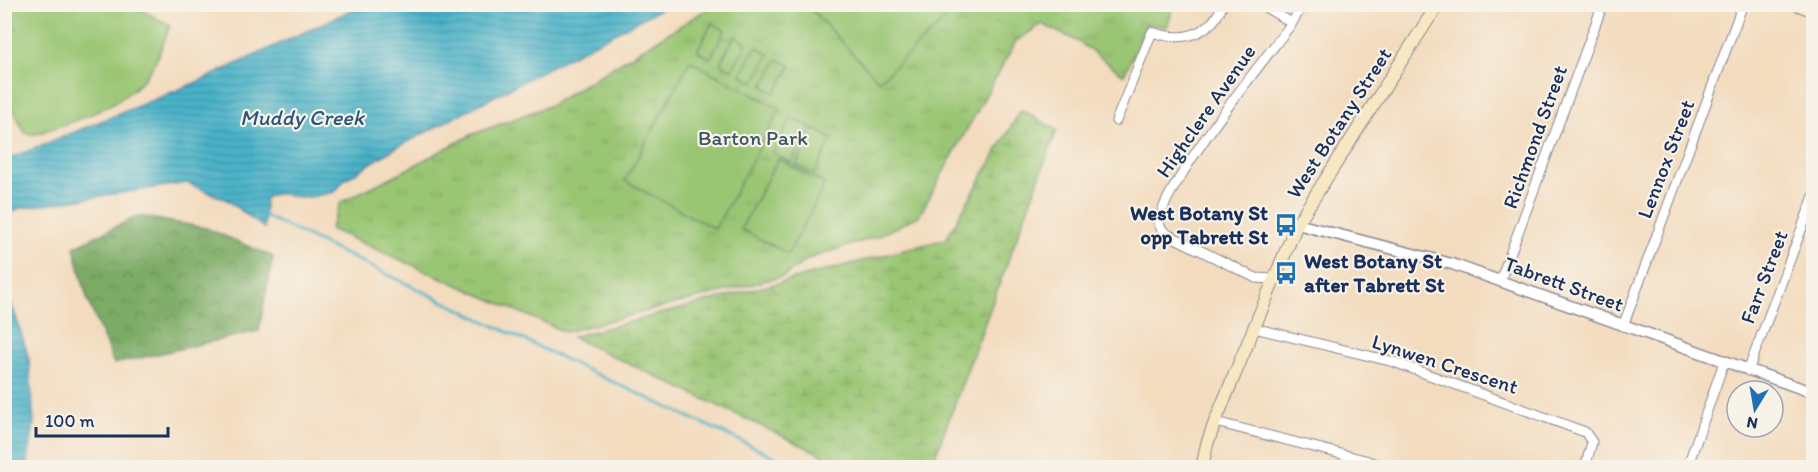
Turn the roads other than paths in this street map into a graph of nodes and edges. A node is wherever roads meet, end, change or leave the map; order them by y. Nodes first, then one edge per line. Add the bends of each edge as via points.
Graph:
1 (1223, 4) edge
2 (1260, 4) edge
3 (1303, 4) edge
4 (1438, 4) edge
5 (1603, 4) edge
6 (1743, 4) edge
7 (1796, 4) edge
8 (1814, 11) edge
9 (1292, 23) junction
10 (1116, 122) dead end
11 (1814, 196) edge
12 (1297, 224) junction
13 (1274, 279) junction
14 (1500, 281) junction
15 (1623, 326) junction
16 (1254, 328) junction
17 (1724, 362) junction
18 (1748, 371) junction
19 (1814, 393) edge
20 (1215, 422) junction
21 (1202, 468) edge
22 (1386, 468) edge
23 (1585, 468) edge
24 (1687, 468) edge

1 - 10 street via 1212,24 1187,37 1152,32
2 - 9 street
3 - 9 street, Highclere Avenue
4 - 12 main road, West Botany Street
5 - 14 street, Richmond Street
6 - 15 street, Lennox Street
7 - 8 main road
9 - 13 street, Highclere Avenue via 1210,131 1177,182 1159,224 1169,235 1256,278
11 - 18 street, Farr Street
12 - 13 main road, West Botany Street
12 - 14 street, Tabrett Street via 1431,257
13 - 16 main road, West Botany Street
14 - 15 street, Tabrett Street
15 - 17 street, Tabrett Street
16 - 20 main road, West Botany Street
16 - 23 street, Lynwen Crescent via 1394,362 1585,432 1592,442
17 - 18 street, Tabrett Street
17 - 24 street
18 - 19 street, Tabrett Street
20 - 21 main road, West Botany Street
20 - 22 street

